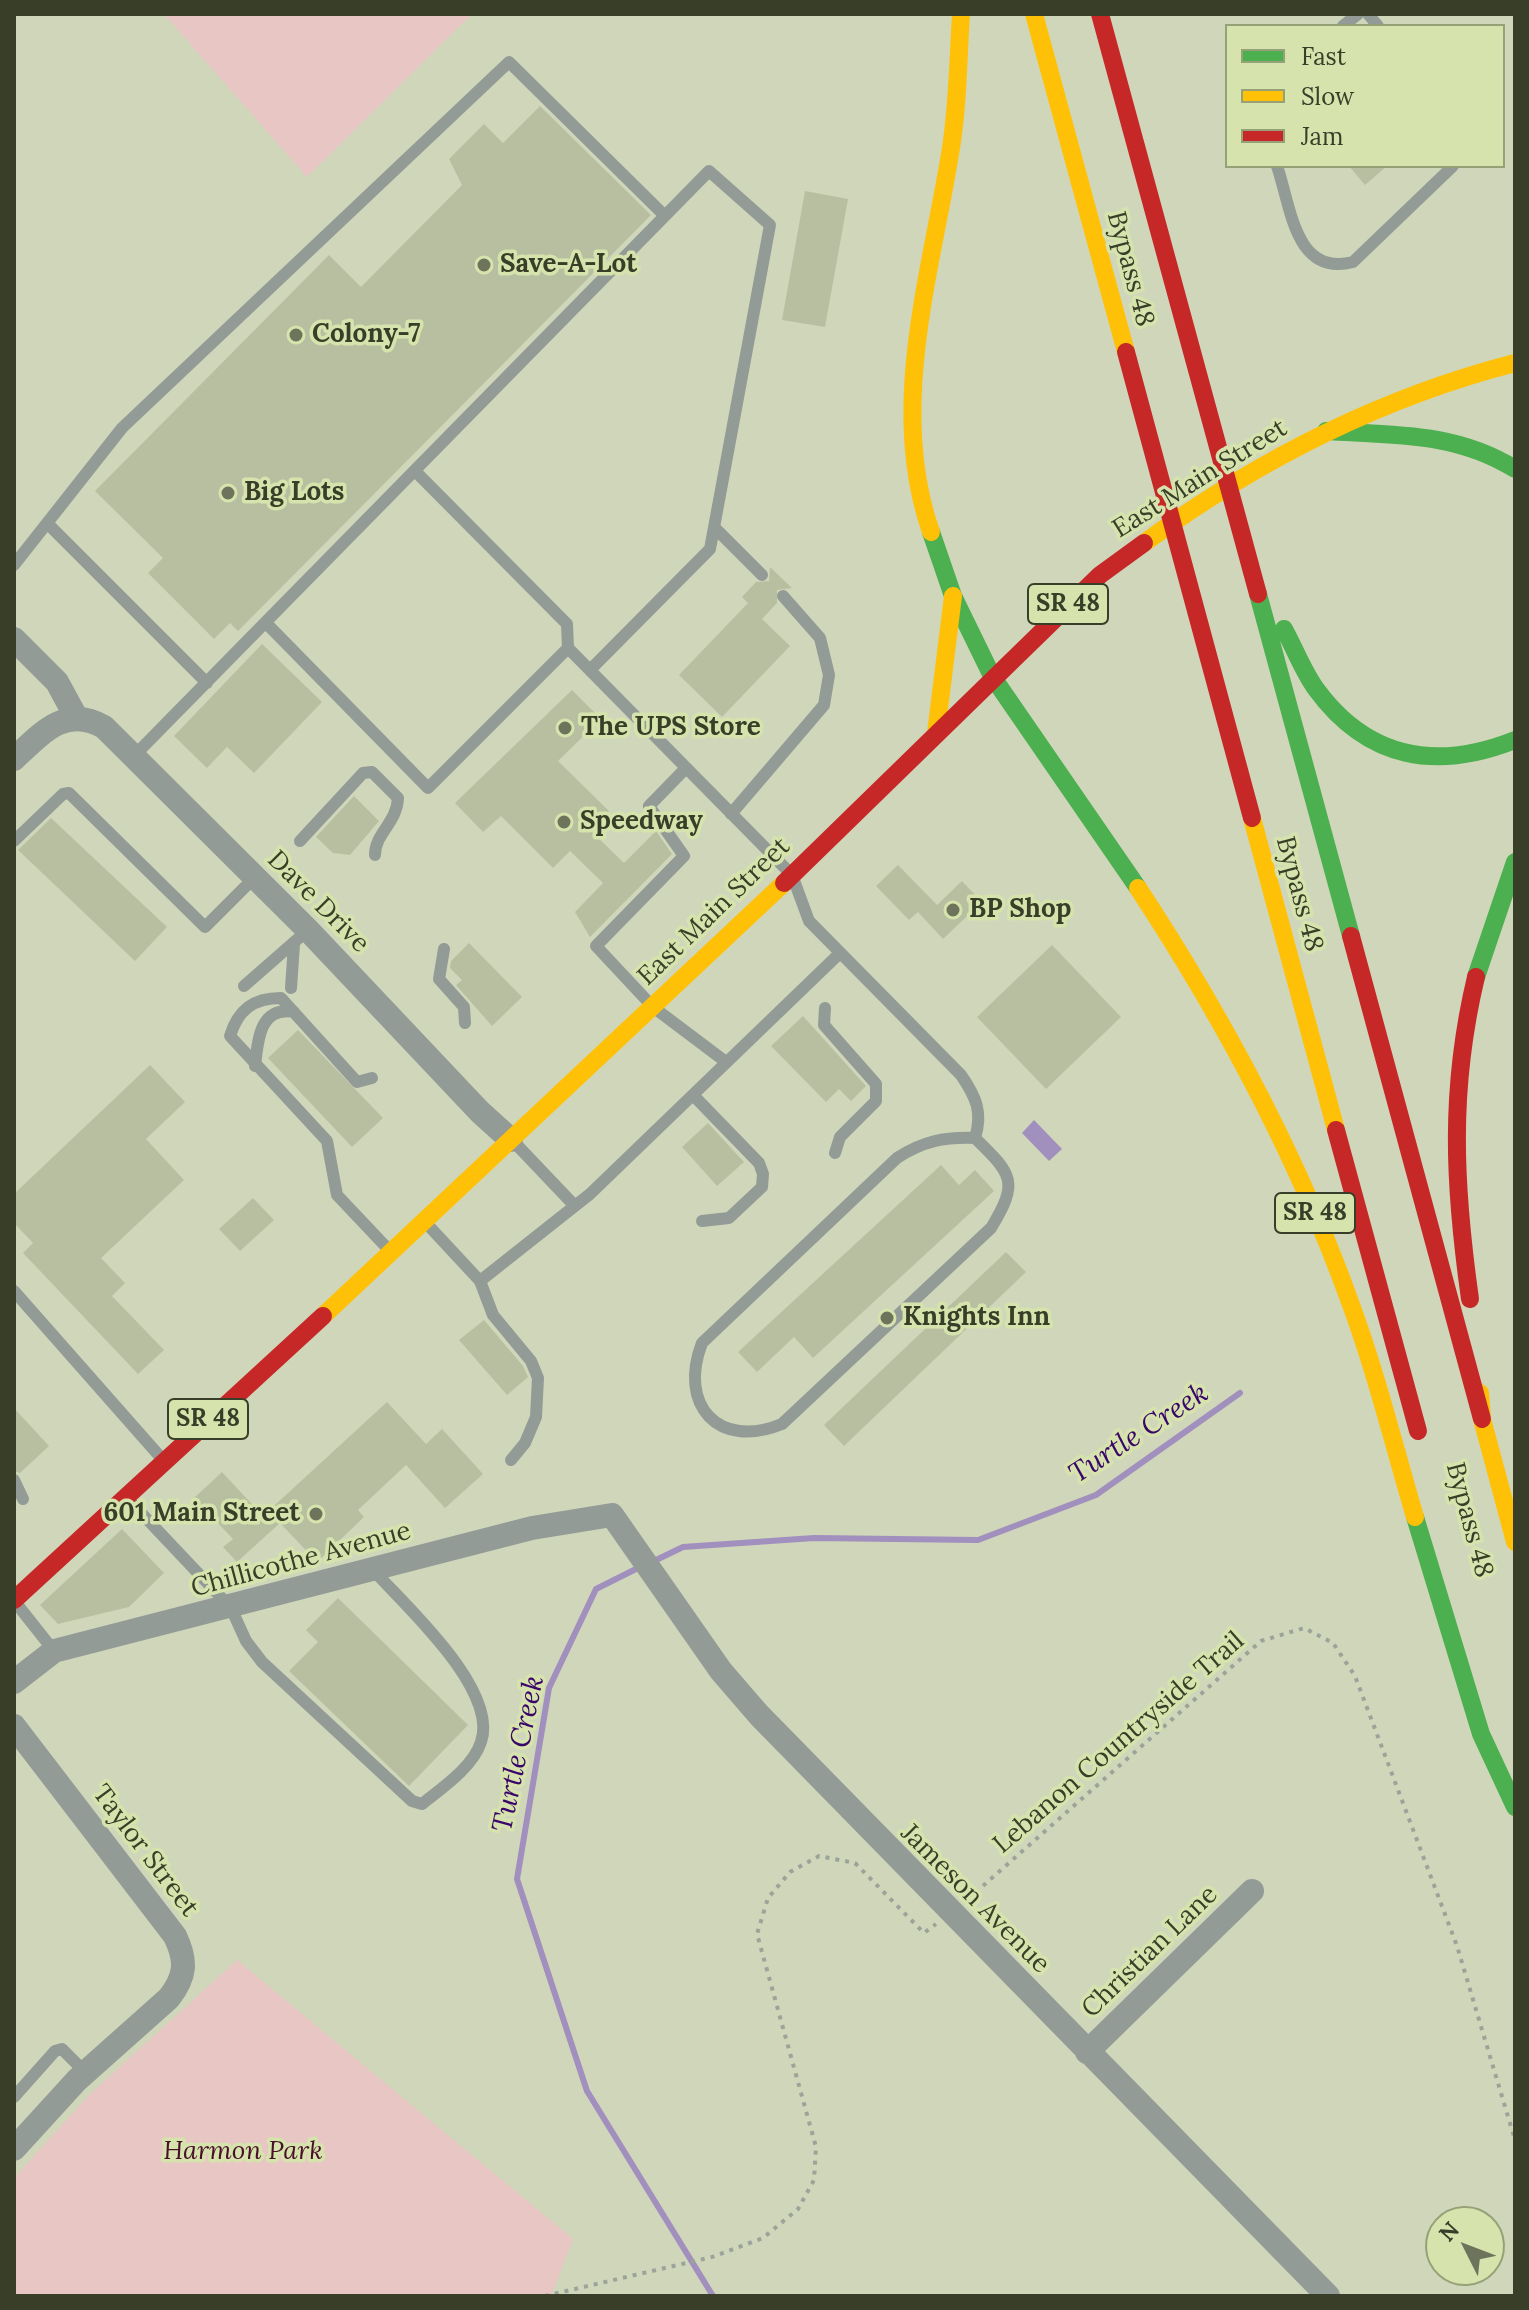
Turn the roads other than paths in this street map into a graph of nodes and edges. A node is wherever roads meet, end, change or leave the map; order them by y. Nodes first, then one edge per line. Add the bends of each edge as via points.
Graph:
1 (961, 14) edge
2 (1034, 14) edge
3 (1100, 14) edge
4 (1278, 168) edge
5 (1451, 168) edge
6 (665, 216) junction
7 (1515, 363) edge
8 (1326, 431) junction
9 (1515, 469) edge
10 (415, 471) junction
11 (47, 523) junction
12 (714, 527) junction
13 (14, 565) edge
14 (1250, 569) junction
15 (762, 575) dead end
16 (783, 596) dead end
17 (953, 596) junction
18 (266, 623) junction
19 (14, 639) edge
20 (568, 648) junction
21 (590, 670) junction
22 (992, 676) junction
23 (207, 683) junction
24 (76, 717) junction
25 (936, 733) junction
26 (1515, 740) edge
27 (133, 757) junction
28 (14, 759) edge
29 (686, 768) junction
30 (731, 814) junction
31 (14, 841) edge
32 (300, 841) dead end
33 (375, 855) dead end
34 (1515, 862) edge
35 (792, 875) junction
36 (255, 877) junction
37 (301, 937) junction
38 (444, 949) dead end
39 (840, 953) junction
40 (244, 986) dead end
41 (291, 988) dead end
42 (653, 1007) junction
43 (825, 1008) dead end
44 (294, 1012) junction
45 (465, 1023) dead end
46 (726, 1062) junction
47 (255, 1066) junction
48 (372, 1078) dead end
49 (693, 1095) junction
50 (975, 1138) junction
51 (511, 1140) junction
52 (835, 1153) dead end
53 (573, 1204) junction
54 (702, 1221) dead end
55 (425, 1222) junction
56 (391, 1253) junction
57 (480, 1281) junction
58 (14, 1291) edge
59 (1482, 1419) junction
60 (1425, 1456) dead end
61 (163, 1460) junction
62 (511, 1460) dead end
63 (14, 1480) edge
64 (125, 1496) junction
65 (23, 1499) dead end
66 (612, 1515) joint
67 (1515, 1542) edge
68 (374, 1571) junction
69 (14, 1600) edge
70 (231, 1608) junction
71 (54, 1651) junction
72 (14, 1682) edge
73 (1494, 1712) dead end
74 (14, 1726) edge
75 (1515, 1788) edge
76 (1515, 1807) edge
77 (1252, 1891) dead end
78 (1087, 2052) junction
79 (85, 2072) junction
80 (14, 2097) edge
81 (14, 2149) edge
82 (1328, 2296) edge

1 - 17 main road via 951,149 910,416 913,468
2 - 60 main road, Bypass 48
3 - 14 main road, Bypass 48
4 - 5 lane via 1311,258 1339,265 1353,262
6 - 10 lane
6 - 11 lane via 509,62 122,428
6 - 12 lane via 709,171 770,225
7 - 8 main road, East Main Street / SR 48 via 1383,404
8 - 9 main road via 1436,436 1466,443
8 - 22 main road, East Main Street / SR 48 via 1150,537 1100,575
10 - 18 lane
10 - 20 lane via 567,624
11 - 13 lane
11 - 23 lane
12 - 15 lane
12 - 21 lane via 710,549
14 - 26 main road via 1316,690 1367,739 1414,756 1451,760 1486,754
14 - 59 main road, Bypass 48
16 - 30 lane via 820,638 829,675 824,705
17 - 22 main road
17 - 25 main road
18 - 20 lane via 428,788
18 - 23 lane
19 - 24 street via 57,682
20 - 21 lane
21 - 29 lane
22 - 25 main road, East Main Street / SR 48
22 - 76 main road, SR 48 via 1199,981 1295,1168 1351,1304 1481,1734
23 - 27 lane
24 - 27 street, Dave Drive via 104,727
24 - 28 street via 47,728
25 - 35 main road, East Main Street / SR 48
27 - 36 street, Dave Drive
29 - 30 lane
29 - 42 lane via 649,806 684,856 596,946
30 - 35 lane
31 - 36 lane via 69,793 205,927
32 - 33 lane via 363,773 372,772 398,798 397,812 375,842
34 - 59 main road via 1480,960 1465,1022 1456,1108 1457,1203
35 - 39 lane via 809,921
35 - 42 main road, East Main Street / SR 48
36 - 37 street, Dave Drive
37 - 40 lane
37 - 41 lane
37 - 51 street, Dave Drive
38 - 45 lane via 439,979 464,1007
39 - 46 lane
39 - 50 lane via 961,1075 976,1096 980,1121
42 - 46 lane
42 - 51 main road, East Main Street / SR 48
43 - 52 lane via 824,1025 876,1084 878,1094 840,1137
44 - 47 lane via 271,1015 263,1024
44 - 47 lane via 281,998 264,998 235,1020 230,1036
44 - 48 lane via 357,1082
46 - 49 lane
47 - 56 lane via 327,1141 337,1195
49 - 53 lane via 590,1194
49 - 54 lane via 759,1163 763,1174 762,1187 729,1218
50 - 50 lane via 921,1142 897,1158 702,1343 693,1391 707,1414 739,1433 782,1424 991,1228 1011,1187
51 - 53 lane
51 - 55 main road, East Main Street / SR 48
53 - 57 lane
55 - 56 main road, East Main Street / SR 48
55 - 57 lane
56 - 61 main road, East Main Street / SR 48
57 - 62 lane via 493,1315 531,1361 538,1378 536,1417
58 - 61 lane
59 - 67 main road
61 - 64 main road, East Main Street / SR 48
63 - 65 lane
64 - 69 main road, East Main Street / SR 48 via 25,1582
64 - 70 lane
66 - 68 street, Chillicothe Avenue via 532,1528
66 - 78 street, Jameson Avenue via 721,1671
68 - 70 street, Chillicothe Avenue
68 - 70 lane via 460,1664 481,1712 483,1739 475,1756 422,1804 412,1801 262,1662
69 - 71 lane
70 - 71 street, Chillicothe Avenue
71 - 72 street, Chillicothe Avenue
73 - 75 main road
74 - 79 street, Taylor Street via 183,1951 185,1968 169,1998
77 - 78 street, Christian Lane
78 - 82 street, Jameson Avenue
79 - 80 lane via 62,2049 55,2051
79 - 81 street, Taylor Street

